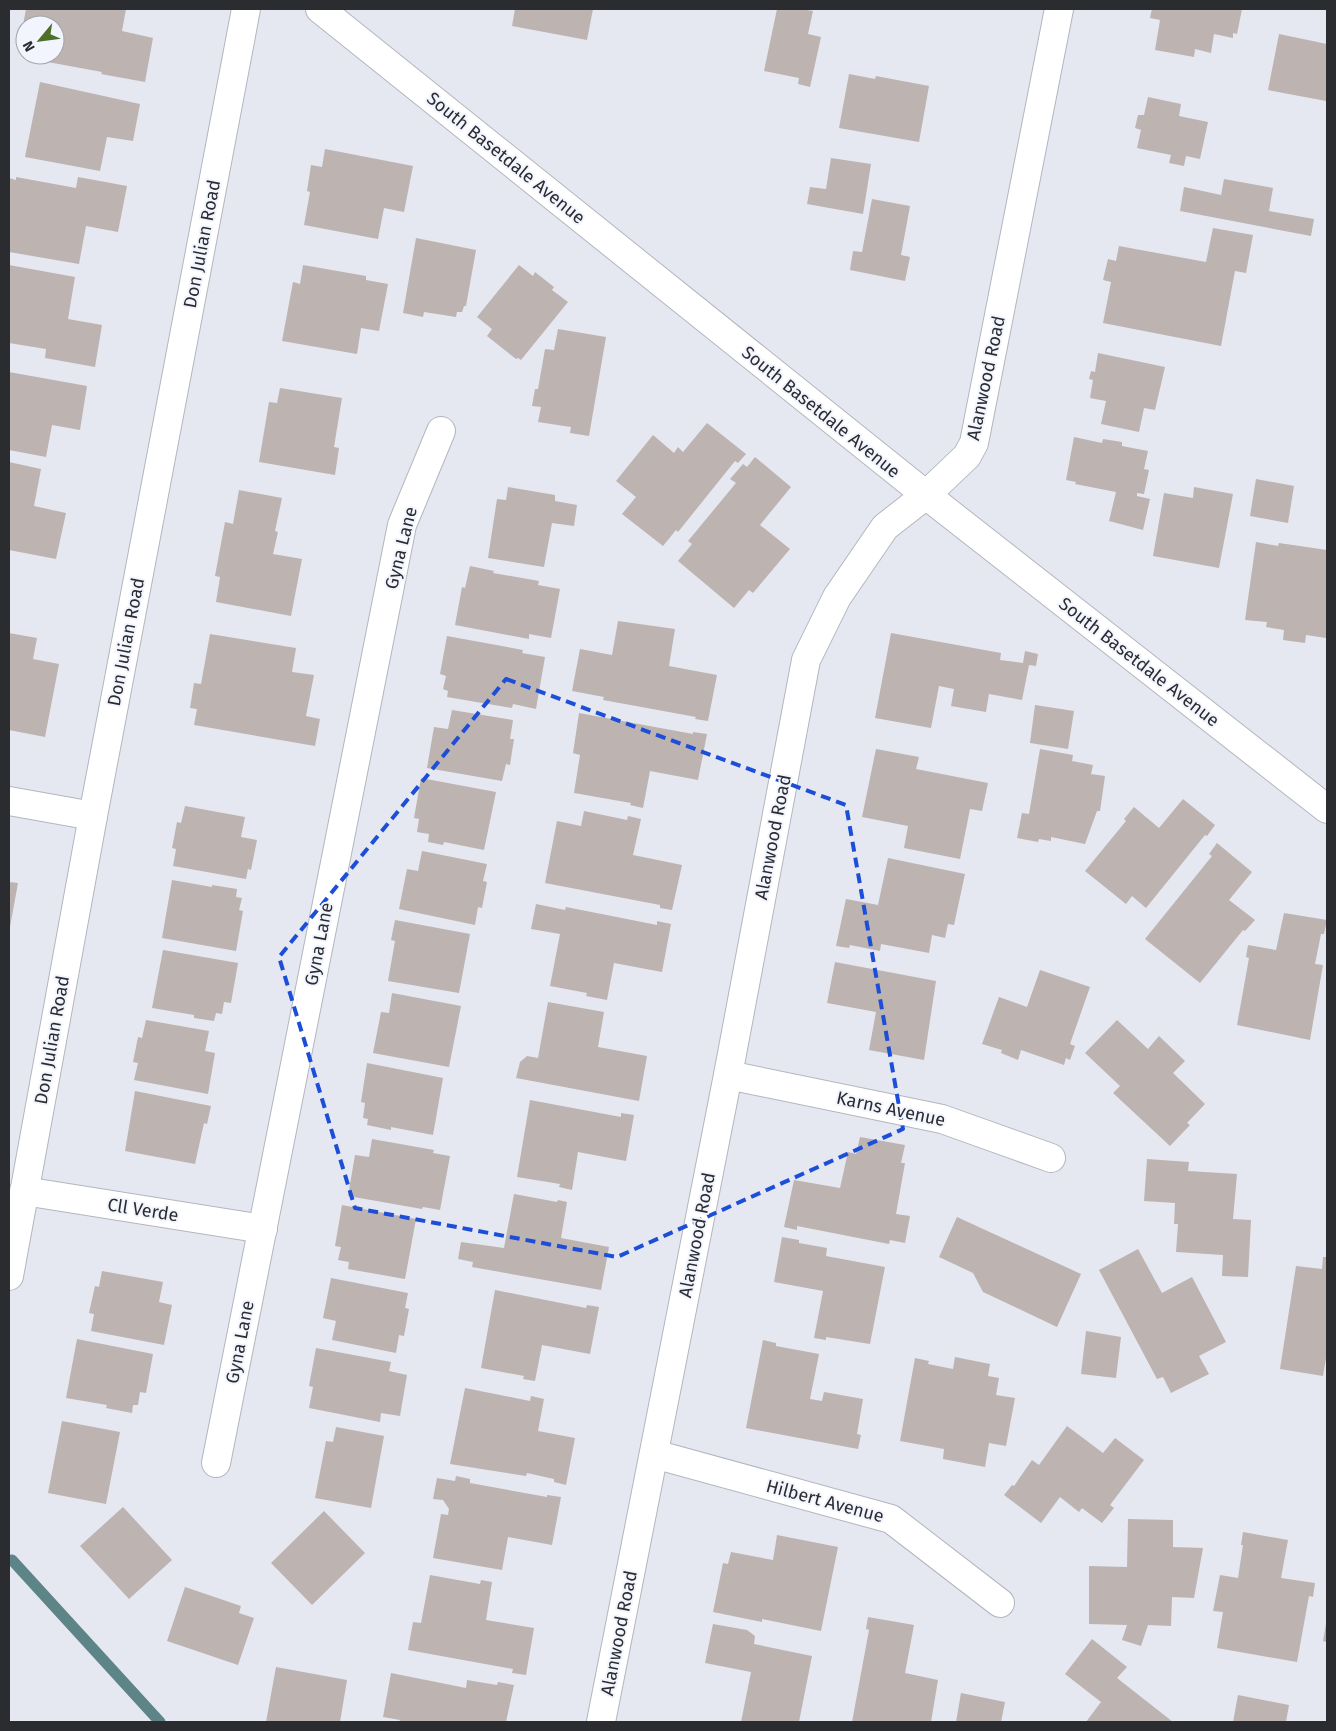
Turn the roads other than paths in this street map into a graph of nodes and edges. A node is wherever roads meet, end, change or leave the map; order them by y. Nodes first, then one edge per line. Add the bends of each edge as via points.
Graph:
1 (246, 9) edge
2 (320, 9) edge
3 (1059, 9) edge
4 (440, 431) dead end
5 (926, 495) junction
6 (9, 800) edge
7 (1327, 809) edge
8 (93, 816) junction
9 (728, 1075) junction
10 (1051, 1158) dead end
11 (24, 1191) junction
12 (263, 1229) junction
13 (9, 1276) edge
14 (654, 1454) junction
15 (216, 1463) dead end
16 (1000, 1604) dead end
17 (601, 1722) edge

1 - 8 street, Don Julian Road
2 - 5 street, South Basetdale Avenue
3 - 5 street, Alanwood Road via 974,444
4 - 12 street, Gyna Lane via 402,525
5 - 7 street, South Basetdale Avenue
5 - 9 street, Alanwood Road via 885,527 837,598 806,660
6 - 8 street
8 - 11 street, Don Julian Road
9 - 10 street, Karns Avenue via 942,1119
9 - 14 street, Alanwood Road
11 - 12 street, Cll Verde
11 - 13 street, Don Julian Road
12 - 15 street, Gyna Lane
14 - 16 street, Hilbert Avenue via 891,1519
14 - 17 street, Alanwood Road

